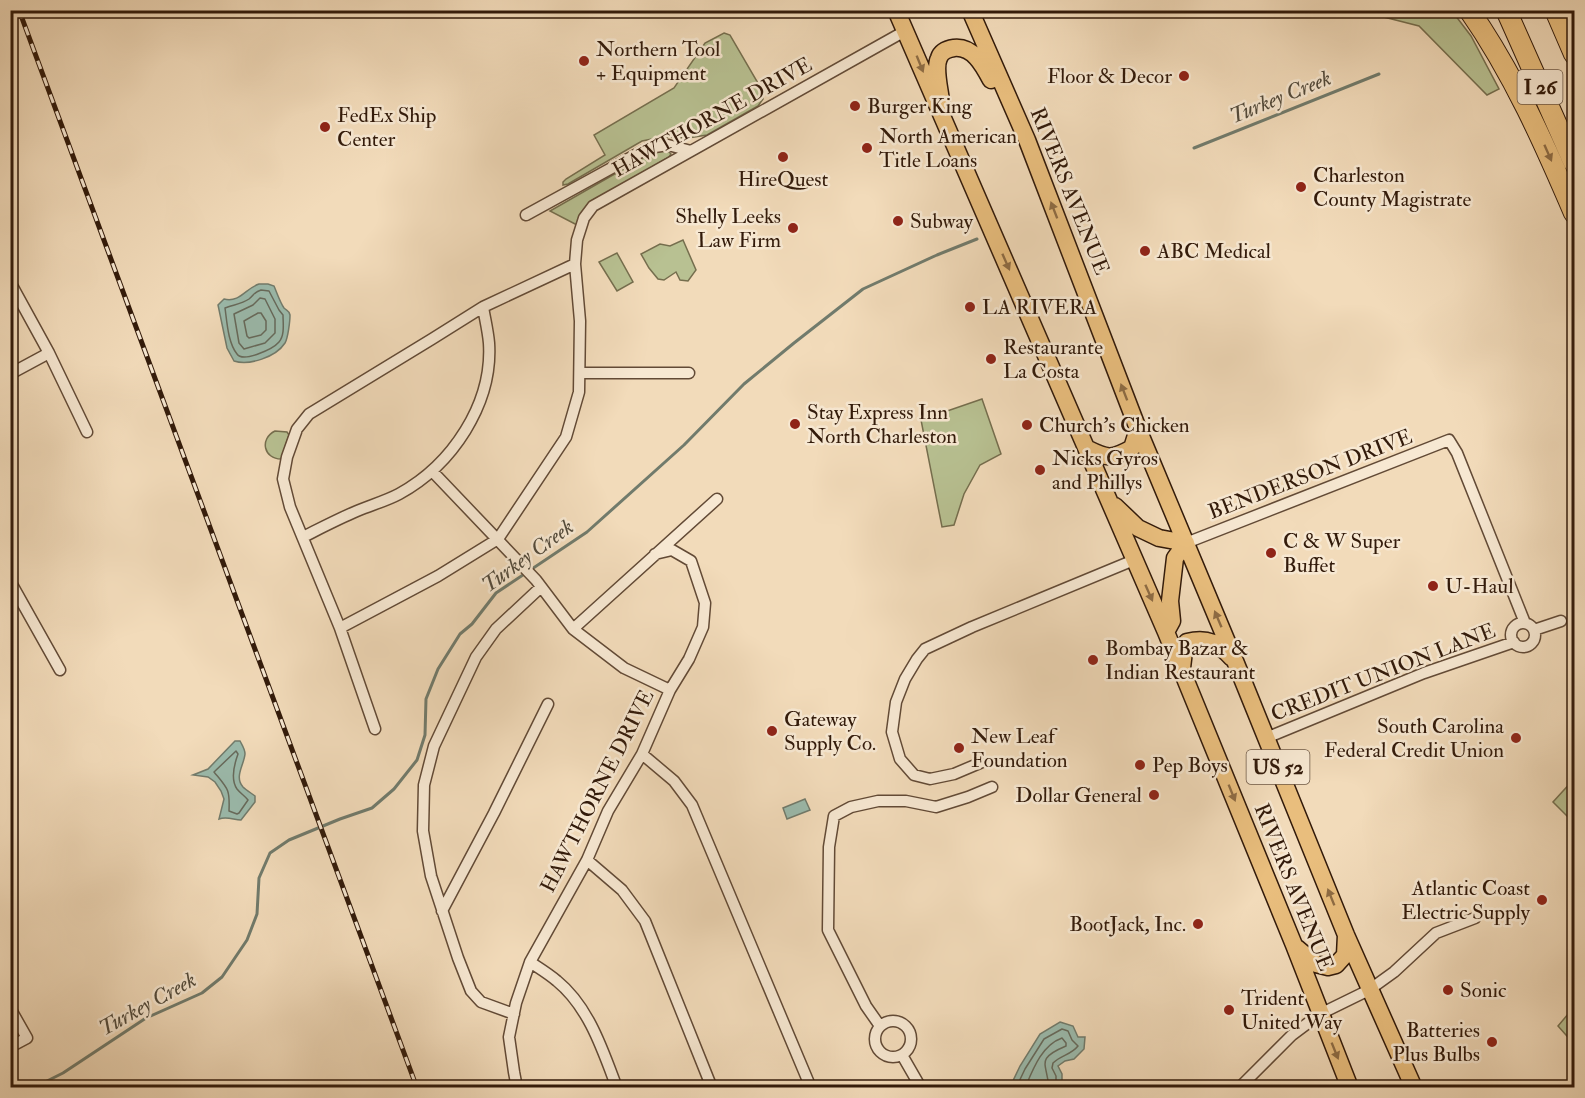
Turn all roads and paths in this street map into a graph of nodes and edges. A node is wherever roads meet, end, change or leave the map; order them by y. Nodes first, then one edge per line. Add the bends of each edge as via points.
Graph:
1 (896, 10) edge
2 (903, 10) edge
3 (970, 10) edge
4 (1469, 10) edge
5 (1485, 10) edge
6 (1506, 10) edge
7 (1555, 10) edge
8 (905, 31) junction
9 (1575, 54) edge
10 (944, 122) junction
11 (1538, 130) junction
12 (1027, 140) junction
13 (691, 151) junction
14 (1575, 163) edge
15 (1575, 213) edge
16 (526, 215) dead end
17 (575, 264) junction
18 (10, 282) edge
19 (483, 307) junction
20 (49, 353) junction
21 (579, 373) junction
22 (689, 373) dead end
23 (10, 374) edge
24 (1138, 429) junction
25 (87, 432) dead end
26 (1449, 440) joint
27 (1088, 449) junction
28 (432, 471) junction
29 (717, 499) dead end
30 (1110, 501) junction
31 (303, 537) junction
32 (498, 539) junction
33 (1186, 543) junction
34 (655, 554) junction
35 (1134, 560) junction
36 (10, 581) edge
37 (538, 583) junction
38 (1561, 621) dead end
39 (1530, 626) junction
40 (340, 628) junction
41 (573, 629) junction
42 (1166, 632) junction
43 (1514, 642) junction
44 (1235, 661) junction
45 (60, 670) dead end
46 (1182, 671) junction
47 (670, 690) junction
48 (548, 704) dead end
49 (375, 729) dead end
50 (1266, 738) junction
51 (642, 754) junction
52 (980, 763) dead end
53 (992, 787) dead end
54 (587, 860) junction
55 (442, 911) junction
56 (1475, 918) dead end
57 (1346, 935) junction
58 (1294, 945) junction
59 (530, 962) junction
60 (1369, 990) junction
61 (10, 1008) edge
62 (514, 1014) junction
63 (1320, 1014) junction
64 (880, 1026) junction
65 (10, 1047) edge
66 (902, 1055) junction
67 (518, 1088) edge
68 (617, 1088) edge
69 (712, 1088) edge
70 (811, 1088) edge
71 (921, 1088) edge
72 (1239, 1088) edge
73 (1350, 1088) edge
74 (1414, 1088) edge

1 - 8 main road, RIVERS AVENUE / US 52
2 - 8 main road
3 - 12 main road, RIVERS AVENUE / US 52
4 - 11 highway via 1498,54
5 - 11 highway
6 - 14 highway, I 26
7 - 9 highway, I 26
8 -> 10 main road, RIVERS AVENUE / US 52
8 - 13 street, HAWTHORNE DRIVE
10 - 12 main road via 939,58 948,49 962,48 972,52 982,64
10 -> 27 main road, RIVERS AVENUE / US 52
11 -> 15 highway
24 -> 12 main road, RIVERS AVENUE / US 52
13 - 16 street via 668,145 648,148
13 - 17 street, HAWTHORNE DRIVE via 594,206 584,218
17 - 19 street
17 - 21 street, HAWTHORNE DRIVE
18 - 20 street
19 - 28 street via 489,343 487,378 476,411 454,447
19 - 31 street via 309,414 297,429 283,478
20 - 23 street
20 - 25 street
21 - 22 street
21 - 32 street, HAWTHORNE DRIVE via 579,392 566,437
24 - 27 main road via 1132,448 1119,455 1105,458
24 - 33 main road, RIVERS AVENUE / US 52
26 - 33 street, BENDERSON DRIVE
26 - 39 street, CREDIT UNION LANE
27 - 30 main road, RIVERS AVENUE / US 52
28 - 31 street via 399,494
28 - 32 street
29 - 34 street
30 - 33 main road via 1138,528 1159,538
30 - 35 main road, RIVERS AVENUE / US 52
31 - 40 street
32 - 37 street, HAWTHORNE DRIVE
32 - 40 street, HAWTHORNE DRIVE
33 - 42 main road via 1175,558 1172,621
44 -> 33 main road, RIVERS AVENUE / US 52
34 - 41 street
34 - 47 street via 672,550 691,561 705,603 703,627
35 -> 42 main road, RIVERS AVENUE / US 52
35 - 52 street via 972,627 925,649 917,659 896,702 892,732 900,759 914,775 930,779
36 - 45 street
37 - 41 street, HAWTHORNE DRIVE
37 - 55 street via 476,657 434,746 424,785 423,831
38 - 39 street
39 - 43 street via 1517,625 1511,635
39 - 43 street via 1534,641 1520,647
40 - 49 street
41 - 47 street, HAWTHORNE DRIVE via 624,668
42 - 46 main road, RIVERS AVENUE / US 52
43 - 50 street, CREDIT UNION LANE via 1424,673
44 - 46 main road via 1223,648 1199,639 1187,642
44 - 50 main road, RIVERS AVENUE / US 52
46 -> 58 main road, RIVERS AVENUE / US 52
47 - 51 street, HAWTHORNE DRIVE
48 - 55 street
57 -> 50 main road, RIVERS AVENUE / US 52
51 - 54 street, HAWTHORNE DRIVE via 608,811
51 - 70 street via 674,781 692,805
53 - 64 street via 936,807 878,801 850,807 834,816 829,847 828,930
54 - 59 street, HAWTHORNE DRIVE
54 - 69 street via 622,890 645,921
55 - 62 street via 471,991 481,1002
56 - 60 street via 1436,933
57 - 58 main road via 1345,955 1328,967 1316,964
57 - 60 main road, RIVERS AVENUE / US 52
58 - 63 main road, RIVERS AVENUE / US 52
59 - 62 street, HAWTHORNE DRIVE
59 - 68 street via 559,982 582,1008
60 - 63 street
60 - 74 main road, RIVERS AVENUE / US 52
61 - 65 street via 27,1038
62 - 67 street, HAWTHORNE DRIVE via 509,1037
63 - 72 street via 1292,1035
63 -> 73 main road, RIVERS AVENUE / US 52
64 - 66 street via 875,1037 878,1049 888,1057
64 - 66 street via 891,1020 907,1026 912,1042
66 - 71 street

